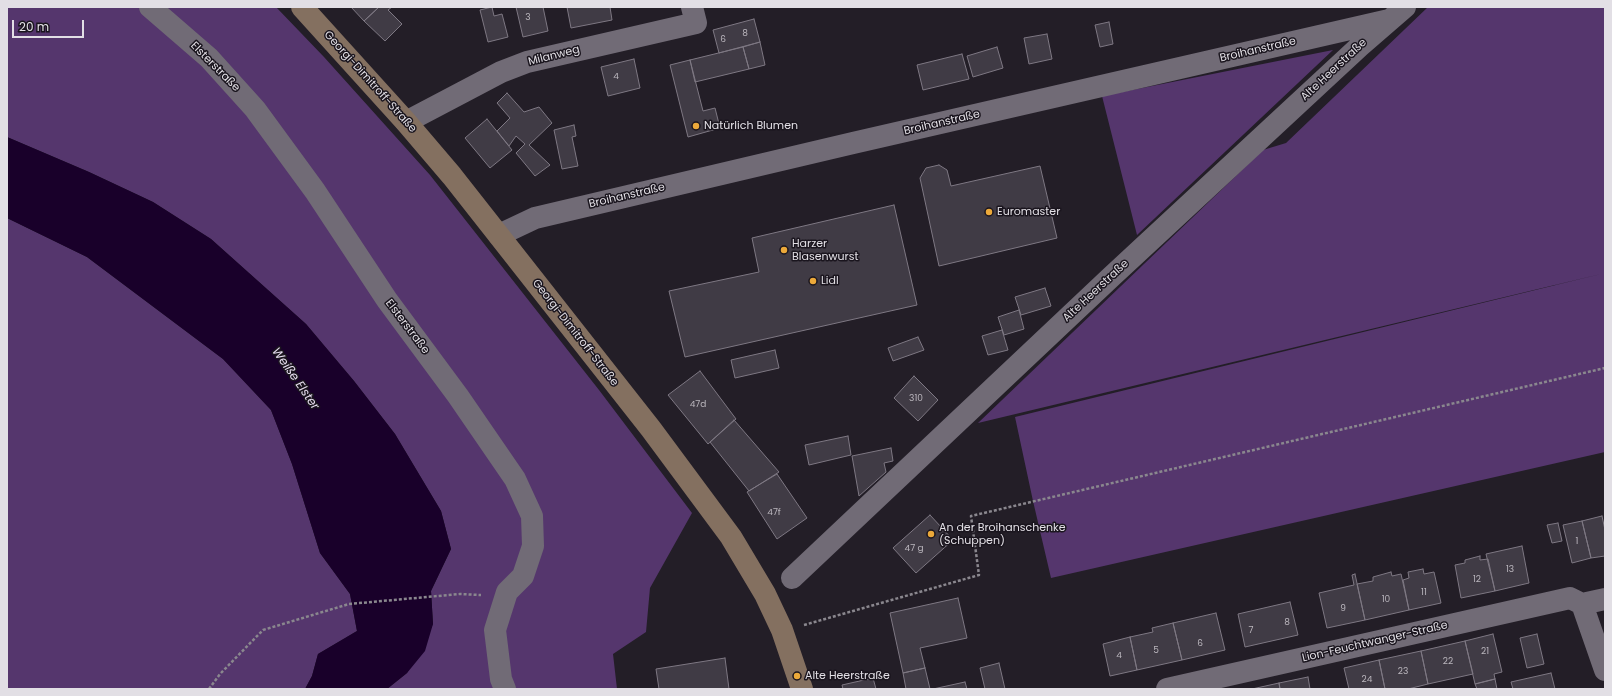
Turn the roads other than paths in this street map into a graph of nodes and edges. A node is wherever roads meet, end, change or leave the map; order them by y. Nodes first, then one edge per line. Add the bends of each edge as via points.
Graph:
1 (150, 7) edge
2 (302, 7) edge
3 (692, 7) edge
4 (1397, 14) edge
5 (406, 122) junction
6 (499, 235) junction
7 (792, 578) dead end
8 (1605, 599) edge
9 (1582, 604) junction
10 (1605, 670) edge
11 (505, 689) edge
12 (802, 689) edge
13 (1167, 689) edge

1 - 11 street, Elsterstraße via 209,58 256,109 315,191 387,300 515,479 532,516 533,546 523,576 507,592 495,630 501,679
2 - 5 street, Georgi-Dimitroff-Straße
3 - 5 street, Milanweg via 696,23 527,62 501,72
4 - 6 street, Broihanstraße via 535,218
4 - 7 street, Alte Heerstraße via 1105,282
5 - 6 street, Georgi-Dimitroff-Straße
6 - 12 street, Georgi-Dimitroff-Straße via 651,429 731,537 765,594 782,630
8 - 9 street
9 - 10 street
9 - 13 street, Lion-Feuchtwanger-Straße via 1570,598

